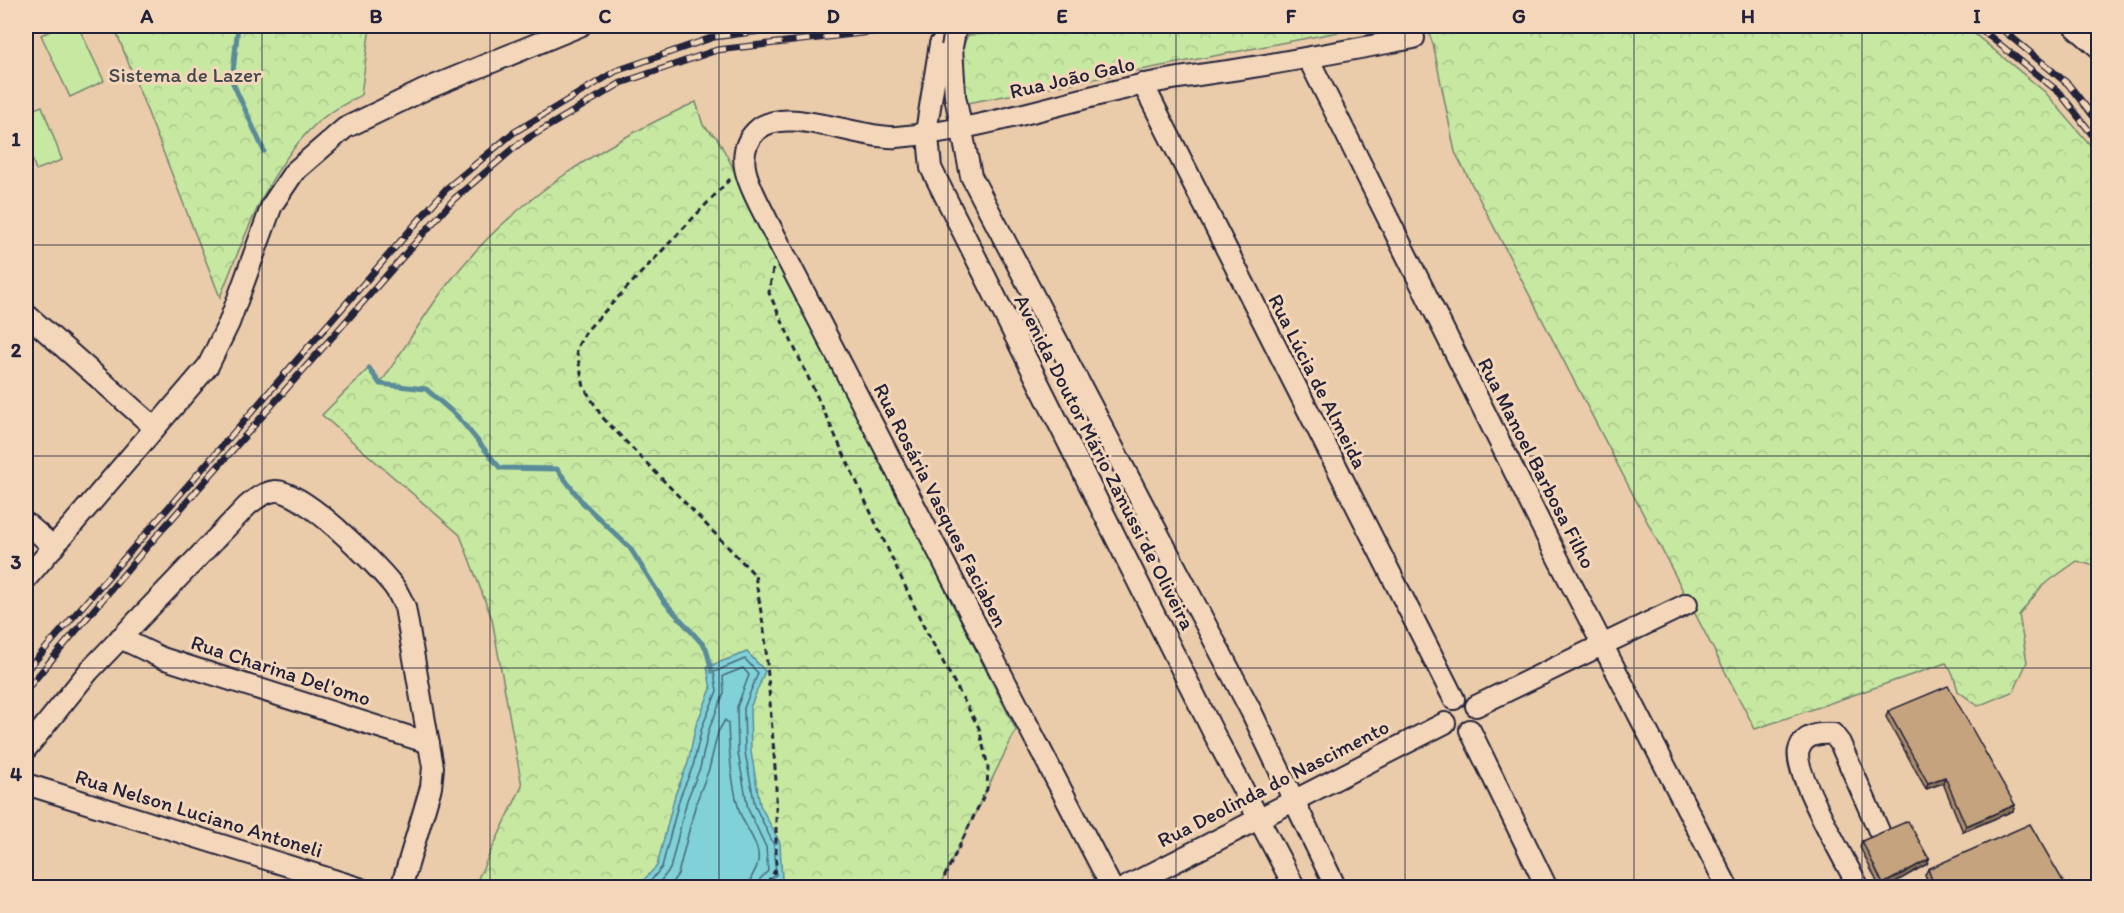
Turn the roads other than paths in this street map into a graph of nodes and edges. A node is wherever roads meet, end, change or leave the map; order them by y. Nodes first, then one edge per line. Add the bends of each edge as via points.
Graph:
1 (580, 26) edge
2 (956, 26) edge
3 (2074, 26) edge
4 (1414, 38) dead end
5 (945, 39) edge
6 (2098, 47) edge
7 (1308, 58) junction
8 (1143, 84) junction
9 (961, 127) junction
10 (927, 134) junction
11 (743, 166) joint
12 (26, 315) edge
13 (155, 428) junction
14 (26, 523) edge
15 (54, 547) junction
16 (26, 579) edge
17 (1688, 604) dead end
18 (120, 638) junction
19 (1603, 645) junction
20 (1454, 699) junction
21 (1476, 706) junction
22 (1445, 723) junction
23 (1470, 730) junction
24 (429, 743) junction
25 (26, 749) edge
26 (26, 784) edge
27 (1292, 799) junction
28 (1258, 817) junction
29 (1879, 831) edge
30 (359, 888) edge
31 (401, 888) edge
32 (1112, 888) edge
33 (1124, 888) edge
34 (1295, 888) edge
35 (1336, 888) edge
36 (1547, 888) edge
37 (1728, 888) edge
38 (1859, 888) edge

1 - 13 street via 424,90 345,128 294,172 272,205 229,323 208,366
2 - 5 street, bridge
3 - 6 street
4 - 7 street, Rua João Galo
5 - 9 street, Avenida Doutor Mário Zanussi de Oliveira
5 - 10 street, Avenida Doutor Mário Zanussi de Oliveira
7 - 8 street, Rua João Galo
7 - 19 street, Rua Manoel Barbosa Filho
8 - 9 street, Rua João Galo
8 - 20 street, Rua Lúcia de Almeida
9 - 10 street, Rua João Galo
9 - 27 street, Avenida Doutor Mário Zanussi de Oliveira via 971,176 1251,711
10 - 11 street, Rua João Galo via 864,135 808,122 770,122 756,130 749,141 743,151
10 - 28 street, Avenida Doutor Mário Zanussi de Oliveira via 932,168
11 - 32 street, Rua Rosária Vasques Faciaben via 777,240
12 - 13 street
13 - 15 street
14 - 15 street
15 - 16 street
17 - 19 street
18 - 24 street, Rua Charina Del'omo via 162,658
18 - 24 street via 247,506 263,494 277,491 319,512 393,584 405,607
18 - 25 street
19 - 21 street
19 - 37 street, Rua Manoel Barbosa Filho
20 - 21 street via 1467,699
20 - 22 street via 1444,709
21 - 23 street via 1478,717
22 - 23 street via 1456,732
22 - 27 street, Rua Deolinda do Nascimento
23 - 36 street
24 - 31 street via 431,787
26 - 30 street, Rua Nelson Luciano Antoneli
27 - 28 street, Rua Deolinda do Nascimento
27 - 35 street, Avenida Doutor Mário Zanussi de Oliveira
28 - 33 street, Rua Deolinda do Nascimento
28 - 34 street, Avenida Doutor Mário Zanussi de Oliveira
29 - 38 street via 1833,734 1818,733 1805,739 1798,751 1801,774

